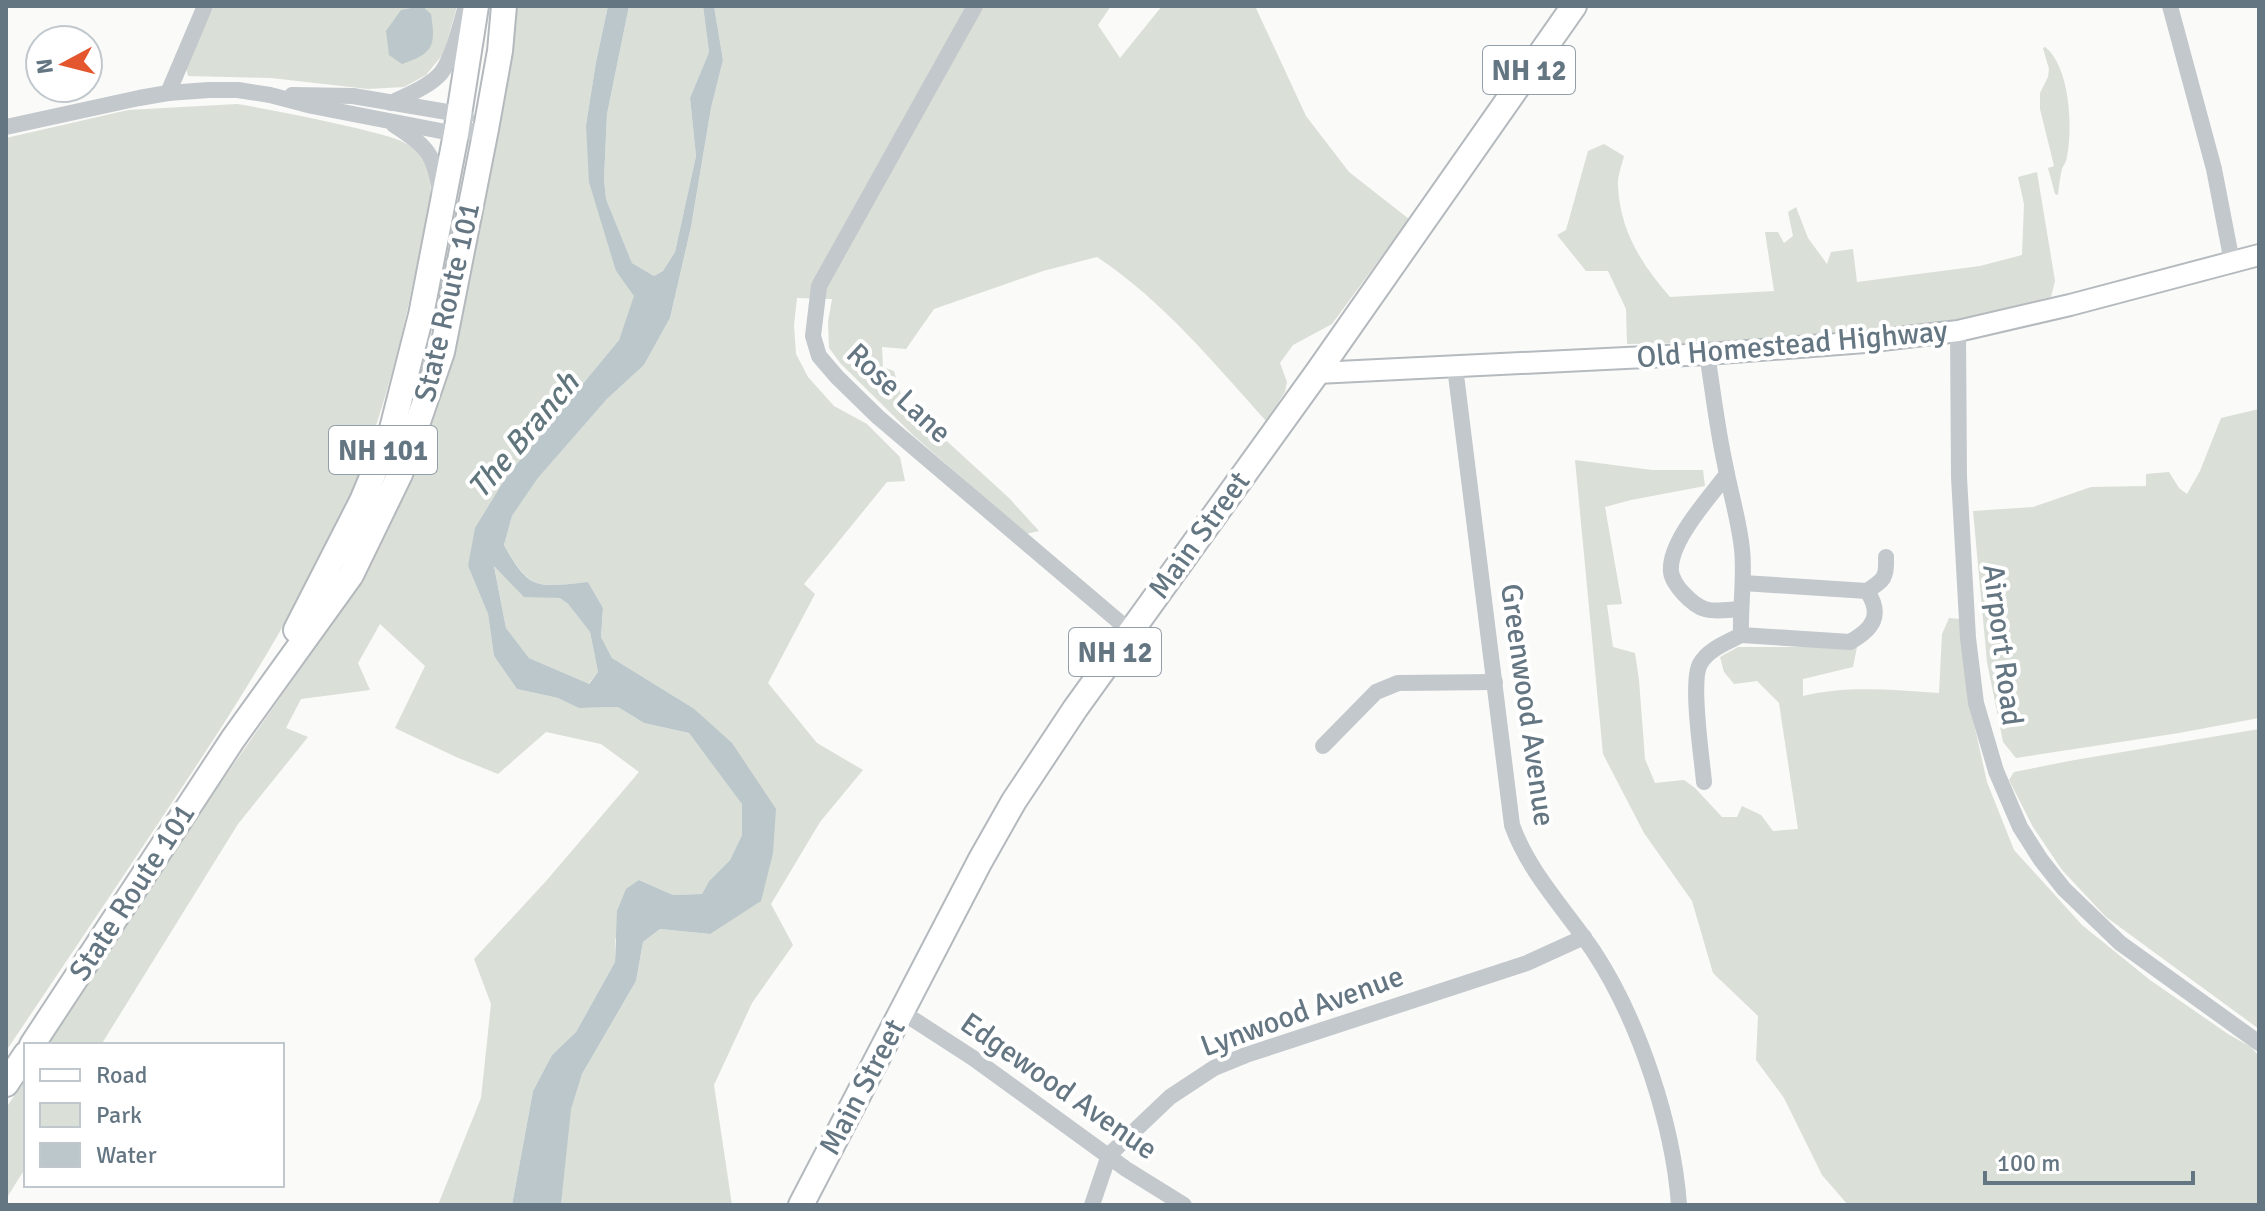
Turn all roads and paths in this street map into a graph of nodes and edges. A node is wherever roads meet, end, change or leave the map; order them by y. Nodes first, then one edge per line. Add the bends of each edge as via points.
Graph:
1 (205, 6) edge
2 (466, 6) edge
3 (476, 6) edge
4 (504, 6) edge
5 (975, 6) edge
6 (1574, 6) edge
7 (2170, 6) edge
8 (168, 93) junction
9 (270, 95) junction
10 (391, 103) junction
11 (386, 120) junction
12 (458, 124) junction
13 (6, 127) edge
14 (486, 129) junction
15 (439, 219) junction
16 (2259, 255) edge
17 (2232, 262) junction
18 (1958, 331) junction
19 (1707, 354) junction
20 (1455, 367) junction
21 (1317, 373) junction
22 (1727, 474) junction
23 (1886, 557) dead end
24 (1743, 583) junction
25 (1867, 591) junction
26 (1740, 609) junction
27 (1130, 631) junction
28 (1741, 635) junction
29 (1495, 682) junction
30 (233, 739) junction
31 (1323, 746) dead end
32 (1704, 782) dead end
33 (1584, 937) junction
34 (902, 1012) junction
35 (33, 1043) edge
36 (2259, 1043) edge
37 (24, 1057) edge
38 (6, 1084) edge
39 (1109, 1155) junction
40 (801, 1205) edge
41 (1092, 1205) edge
42 (1184, 1205) edge
43 (1679, 1205) edge

1 - 8 street
2 - 10 street via 441,73
3 - 12 highway, State Route 101 / NH 101
4 - 14 highway, State Route 101 / NH 101
5 - 27 street, Rose Lane via 819,286 813,336 819,356 878,417
6 - 21 highway, Main Street / NH 12
7 - 17 street via 2214,169
8 - 9 street via 238,90
8 - 13 street
9 - 10 street via 353,96
9 - 11 street
10 - 12 street
11 - 12 street
11 - 15 street via 420,141 430,154 440,192
12 - 14 street
12 - 15 highway, State Route 101 / NH 101
14 - 30 highway, State Route 101 / NH 101 via 442,352 400,474 351,575
15 - 30 highway, State Route 101 / NH 101 via 392,429 301,622
16 - 17 main road, Old Homestead Highway
17 - 18 main road, Old Homestead Highway
18 - 19 main road, Old Homestead Highway
18 - 36 street, Airport Road via 1968,638 1976,703 1996,771 2020,827 2064,889 2120,943
19 - 20 main road, Old Homestead Highway
19 - 22 street
20 - 21 main road, Old Homestead Highway
20 - 29 street, Greenwood Avenue
21 - 27 highway, Main Street / NH 12
22 - 24 street via 1742,548
22 - 26 street via 1684,531 1671,573 1694,605 1708,611
23 - 25 street via 1887,574
24 - 25 street
24 - 26 street
25 - 28 street via 1875,603 1874,621 1850,642
26 - 28 street
27 - 34 highway, Main Street / NH 12 via 1014,801
28 - 32 street via 1714,649 1700,663 1695,680
29 - 31 street via 1398,683 1376,692
29 - 33 street, Greenwood Avenue via 1512,825 1528,861
30 - 35 highway, State Route 101 / NH 101
33 - 39 street, Lynwood Avenue via 1527,963 1214,1068 1170,1097
33 - 43 street, Greenwood Avenue via 1650,1068
34 - 39 street, Edgewood Avenue
34 - 40 highway, Main Street / NH 12
37 - 38 highway
39 - 41 street, Lynwood Avenue
39 - 42 street, Edgewood Avenue

